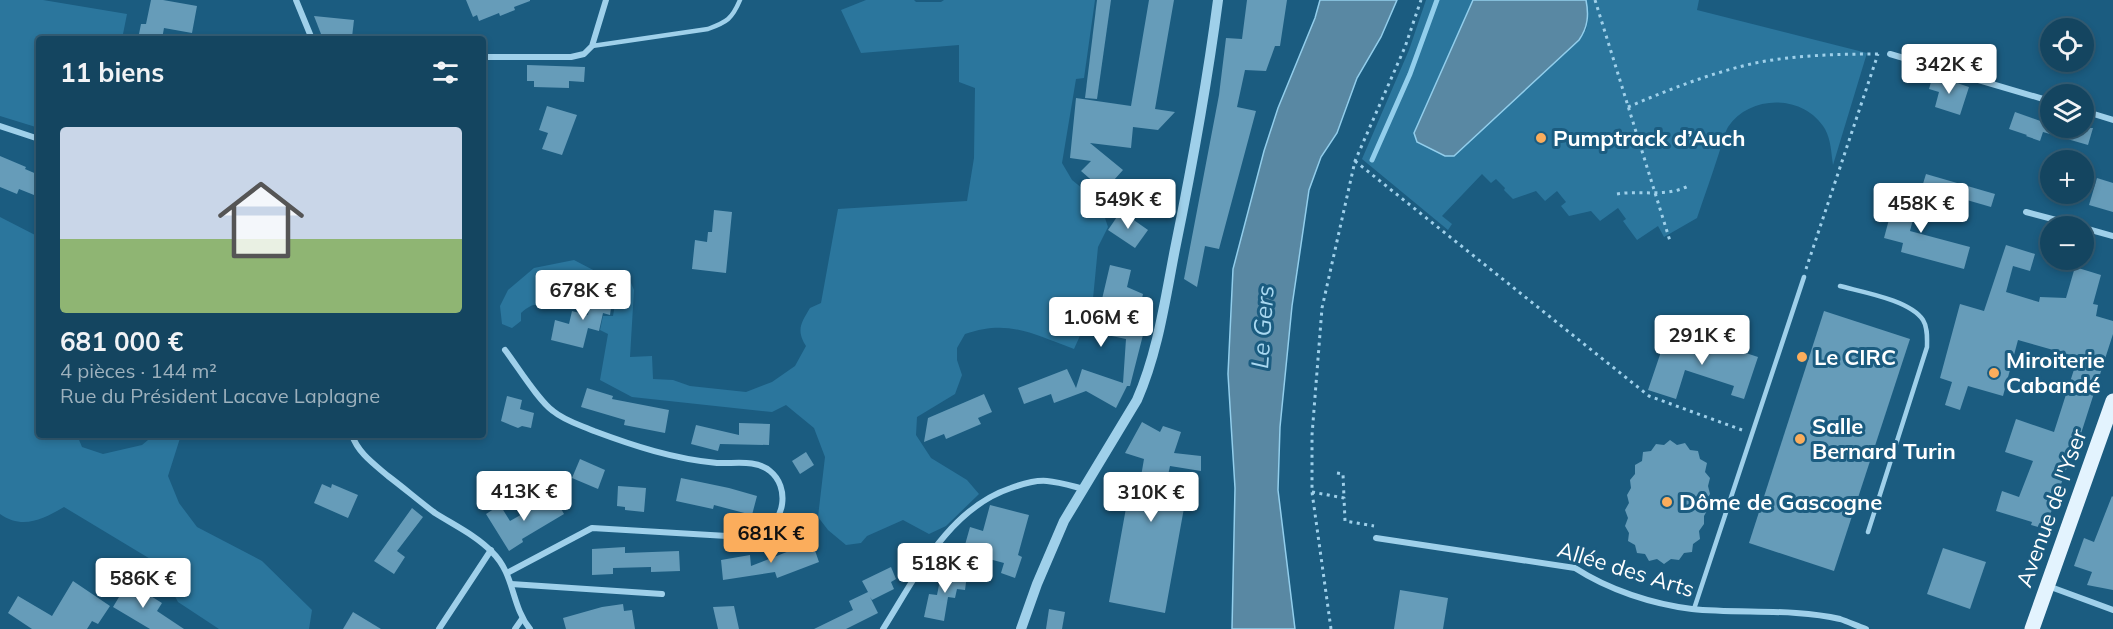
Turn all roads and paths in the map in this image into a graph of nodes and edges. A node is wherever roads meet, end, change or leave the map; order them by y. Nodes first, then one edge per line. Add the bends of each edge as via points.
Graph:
1 (296, 0) edge
2 (606, 0) edge
3 (740, 0) edge
4 (1218, 0) edge
5 (1421, 0) edge
6 (1595, 0) edge
7 (311, 36) edge
8 (592, 46) junction
9 (1878, 54) junction
10 (1890, 54) joint
11 (486, 57) edge
12 (2040, 98) edge
13 (1628, 107) junction
14 (2094, 114) edge
15 (2113, 120) edge
16 (0, 126) edge
17 (36, 138) edge
18 (1355, 160) junction
19 (1690, 186) dead end
20 (1617, 194) dead end
21 (1655, 194) junction
22 (2026, 212) dead end
23 (2041, 216) edge
24 (2094, 231) edge
25 (2113, 236) edge
26 (1670, 241) dead end
27 (1804, 277) joint
28 (1840, 286) dead end
29 (505, 350) dead end
30 (2113, 401) edge
31 (1752, 433) junction
32 (354, 438) edge
33 (1337, 473) dead end
34 (1084, 489) junction
35 (1312, 492) junction
36 (1344, 498) junction
37 (1378, 526) dead end
38 (1868, 532) dead end
39 (1376, 538) dead end
40 (491, 550) junction
41 (507, 573) junction
42 (511, 584) junction
43 (2047, 586) junction
44 (662, 594) dead end
45 (1694, 609) junction
46 (2113, 610) edge
47 (522, 619) junction
48 (439, 629) edge
49 (515, 629) edge
50 (531, 629) edge
51 (883, 629) edge
52 (1021, 629) edge
53 (1331, 629) edge
54 (1866, 629) edge
55 (2032, 629) edge

1 - 7 street
2 - 8 street
3 - 8 lane via 734,14 708,29
4 - 34 street via 1195,147 1152,359 1137,400
5 - 18 path via 1405,47
6 - 13 path
8 - 11 street via 584,54 571,57
9 - 10 path
9 - 13 path via 1795,57 1756,63 1711,75
9 - 27 path
10 - 12 street
13 - 21 path
14 - 15 street
16 - 17 street
18 - 31 path via 1649,396
18 - 35 path via 1322,308 1312,435
19 - 21 path
20 - 21 path
21 - 26 path
22 - 23 street
24 - 25 street
27 - 31 lane
28 - 38 lane via 1909,308 1923,319 1927,333 1927,347
29 - 41 street via 550,409 566,420 645,450 716,463 757,464 778,479 783,490 780,513 763,532 744,537 592,528
30 - 43 main road, Avenue de l'Yser
31 - 45 lane
32 - 40 street via 378,468
33 - 36 path via 1343,474
34 - 51 street via 1035,482 1000,491 978,504 936,547
34 - 52 street via 1064,521
35 - 36 path
35 - 53 path
36 - 37 path via 1345,521
39 - 45 street, Allée des Arts via 1575,568 1596,582 1626,593
40 - 41 street
40 - 48 street
41 - 42 street
42 - 44 street
42 - 47 street
43 - 46 street
43 - 55 main road, Avenue de l'Yser
45 - 54 street, Allée des Arts via 1840,619
47 - 49 street
47 - 50 street

